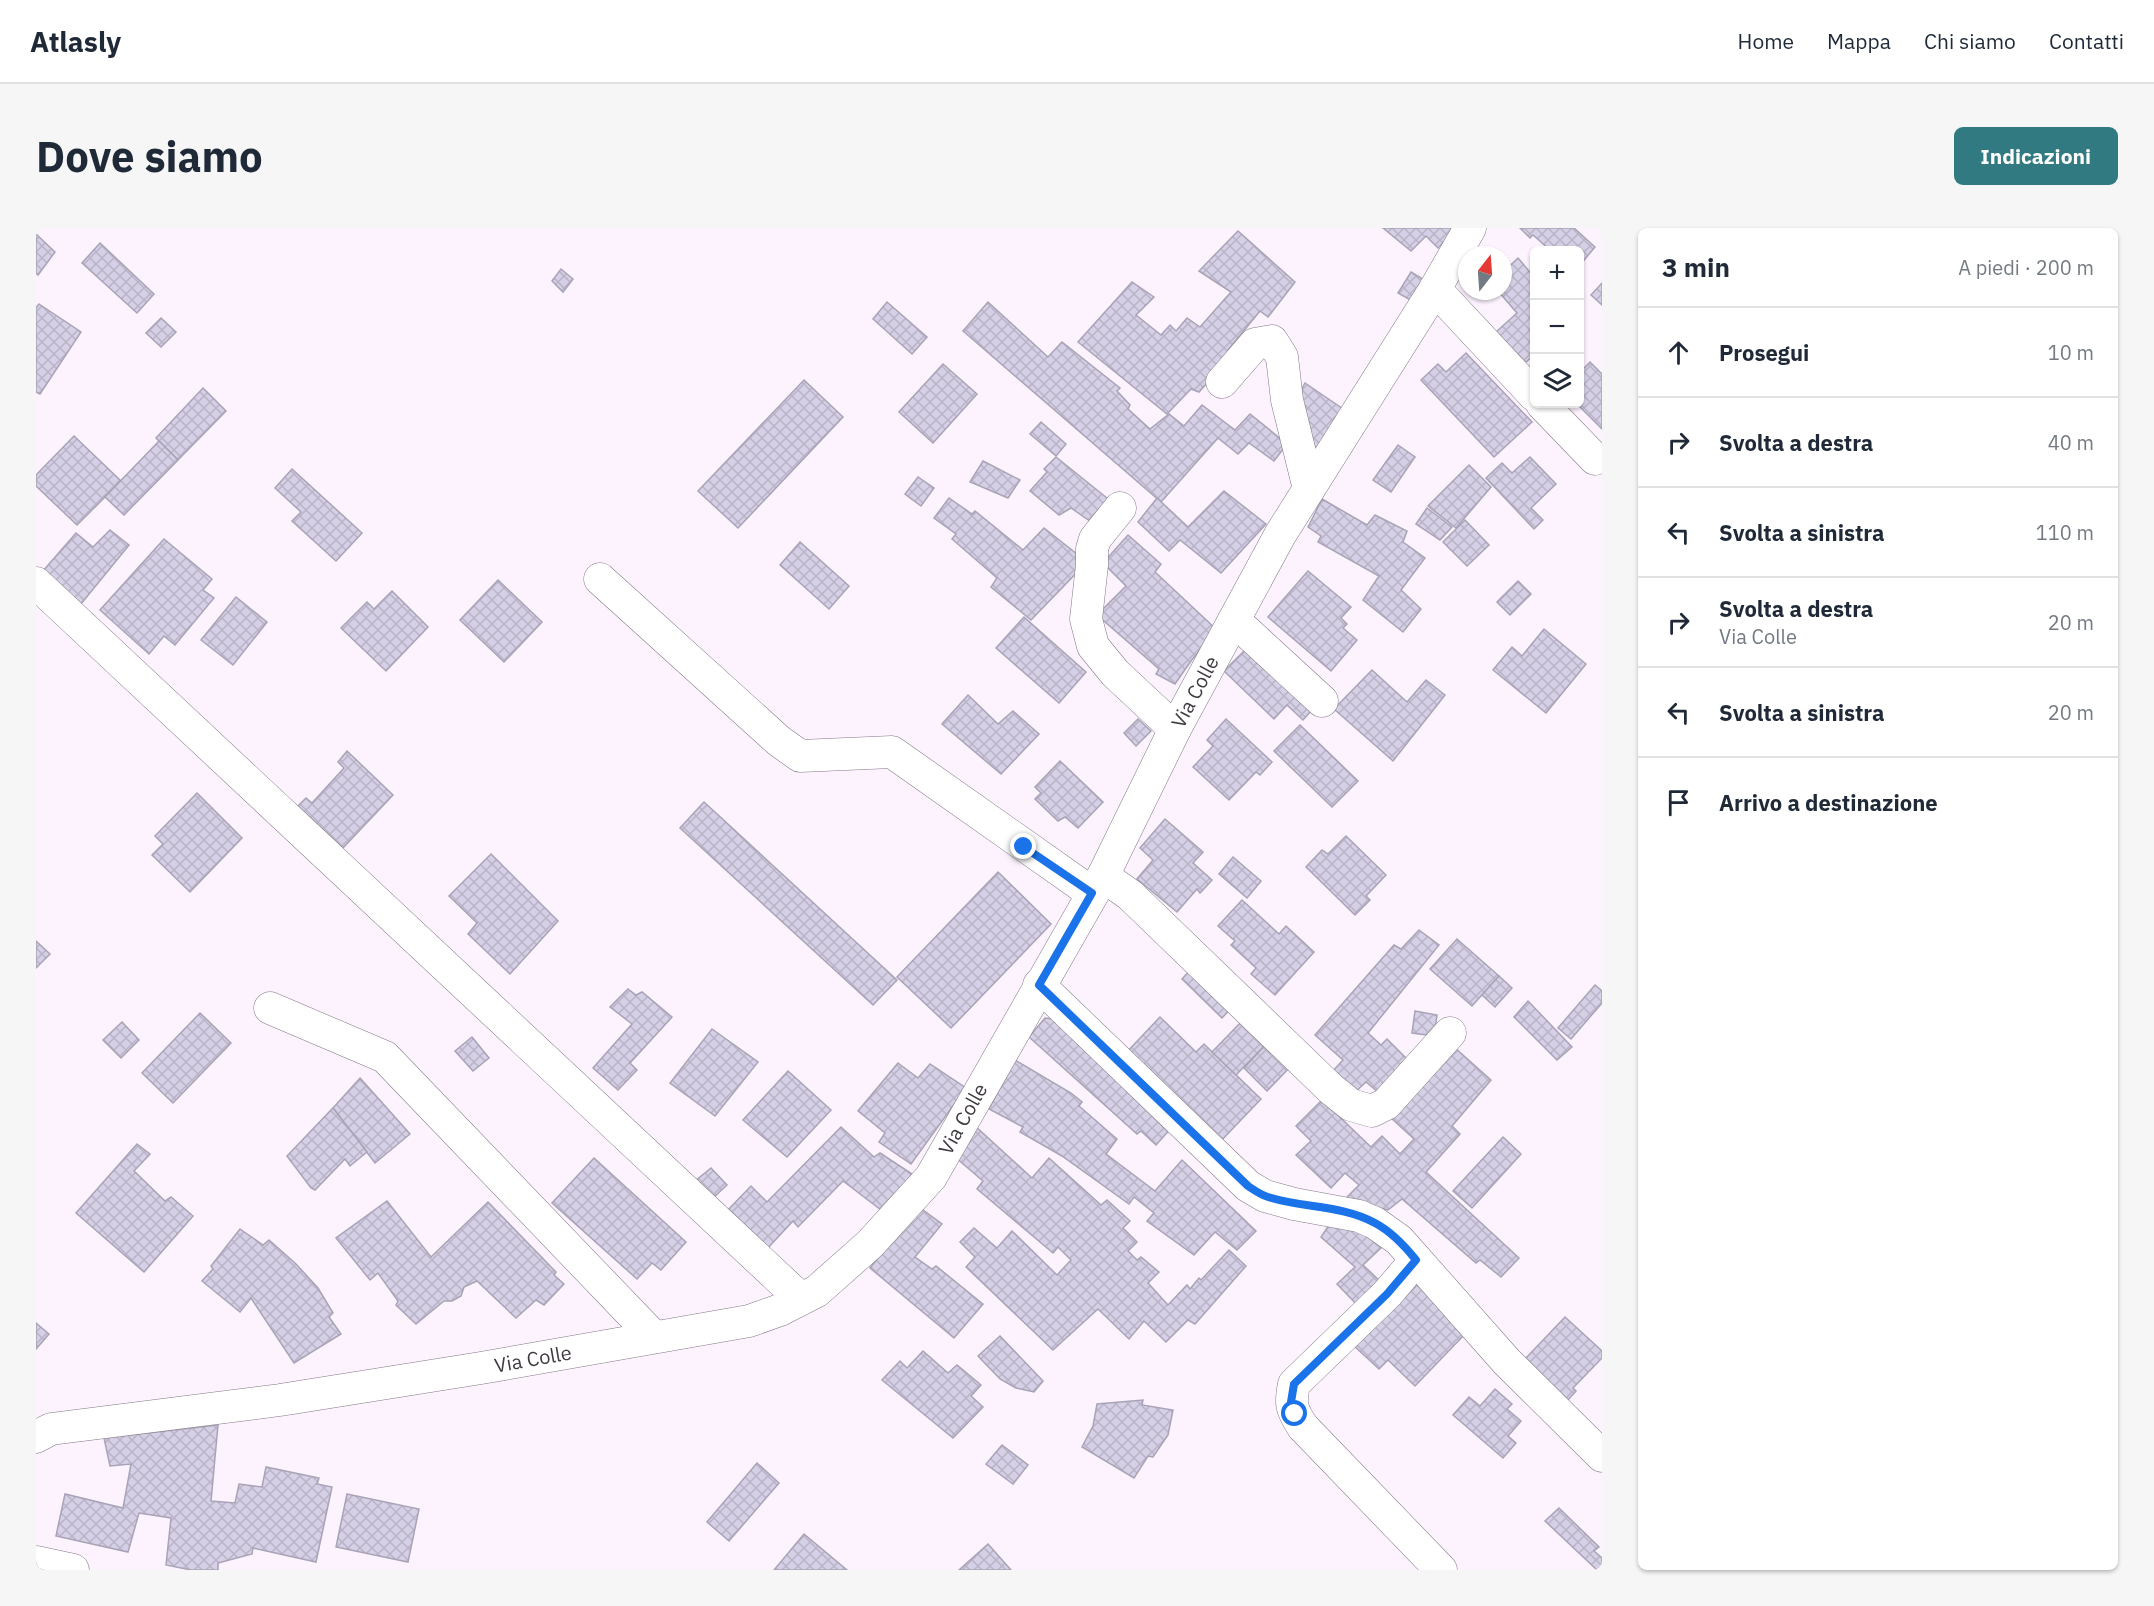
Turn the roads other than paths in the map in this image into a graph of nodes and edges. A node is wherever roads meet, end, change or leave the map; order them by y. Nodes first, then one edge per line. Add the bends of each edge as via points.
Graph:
1 (1470, 228) edge
2 (1435, 289) junction
3 (1222, 382) dead end
4 (1530, 391) edge
5 (1546, 408) edge
6 (1594, 459) dead end
7 (1309, 489) junction
8 (1120, 508) dead end
9 (600, 579) dead end
10 (36, 583) edge
11 (1234, 620) junction
12 (1322, 701) dead end
13 (1175, 729) junction
14 (1098, 884) junction
15 (1039, 985) junction
16 (270, 1008) dead end
17 (1450, 1033) dead end
18 (1416, 1260) junction
19 (801, 1299) junction
20 (654, 1337) junction
21 (36, 1437) edge
22 (1602, 1456) edge
23 (36, 1562) edge
24 (73, 1570) edge
25 (1441, 1570) edge

1 - 2 street, Via Colle
2 - 4 street
2 - 7 street, Via Colle
3 - 7 street via 1255,344 1272,341 1282,357 1287,400
5 - 6 street
7 - 11 street, Via Colle
8 - 13 street via 1095,539 1086,618 1093,646 1114,673
9 - 14 street via 800,756 892,752
10 - 19 street
11 - 12 street
11 - 13 street, Via Colle
13 - 14 street, Via Colle
14 - 15 street, Via Colle
14 - 17 street via 1130,896 1351,1105 1372,1111 1386,1104
15 - 18 street via 1248,1186 1265,1196 1375,1223 1399,1240
15 - 19 street, Via Colle via 931,1177 870,1244 817,1291
16 - 20 street via 385,1057
18 - 22 street via 1507,1362
18 - 25 street via 1387,1294 1294,1384 1291,1402 1303,1427
19 - 20 street, Via Colle via 749,1321
20 - 21 street, Via Colle via 292,1398 51,1429
23 - 24 street

